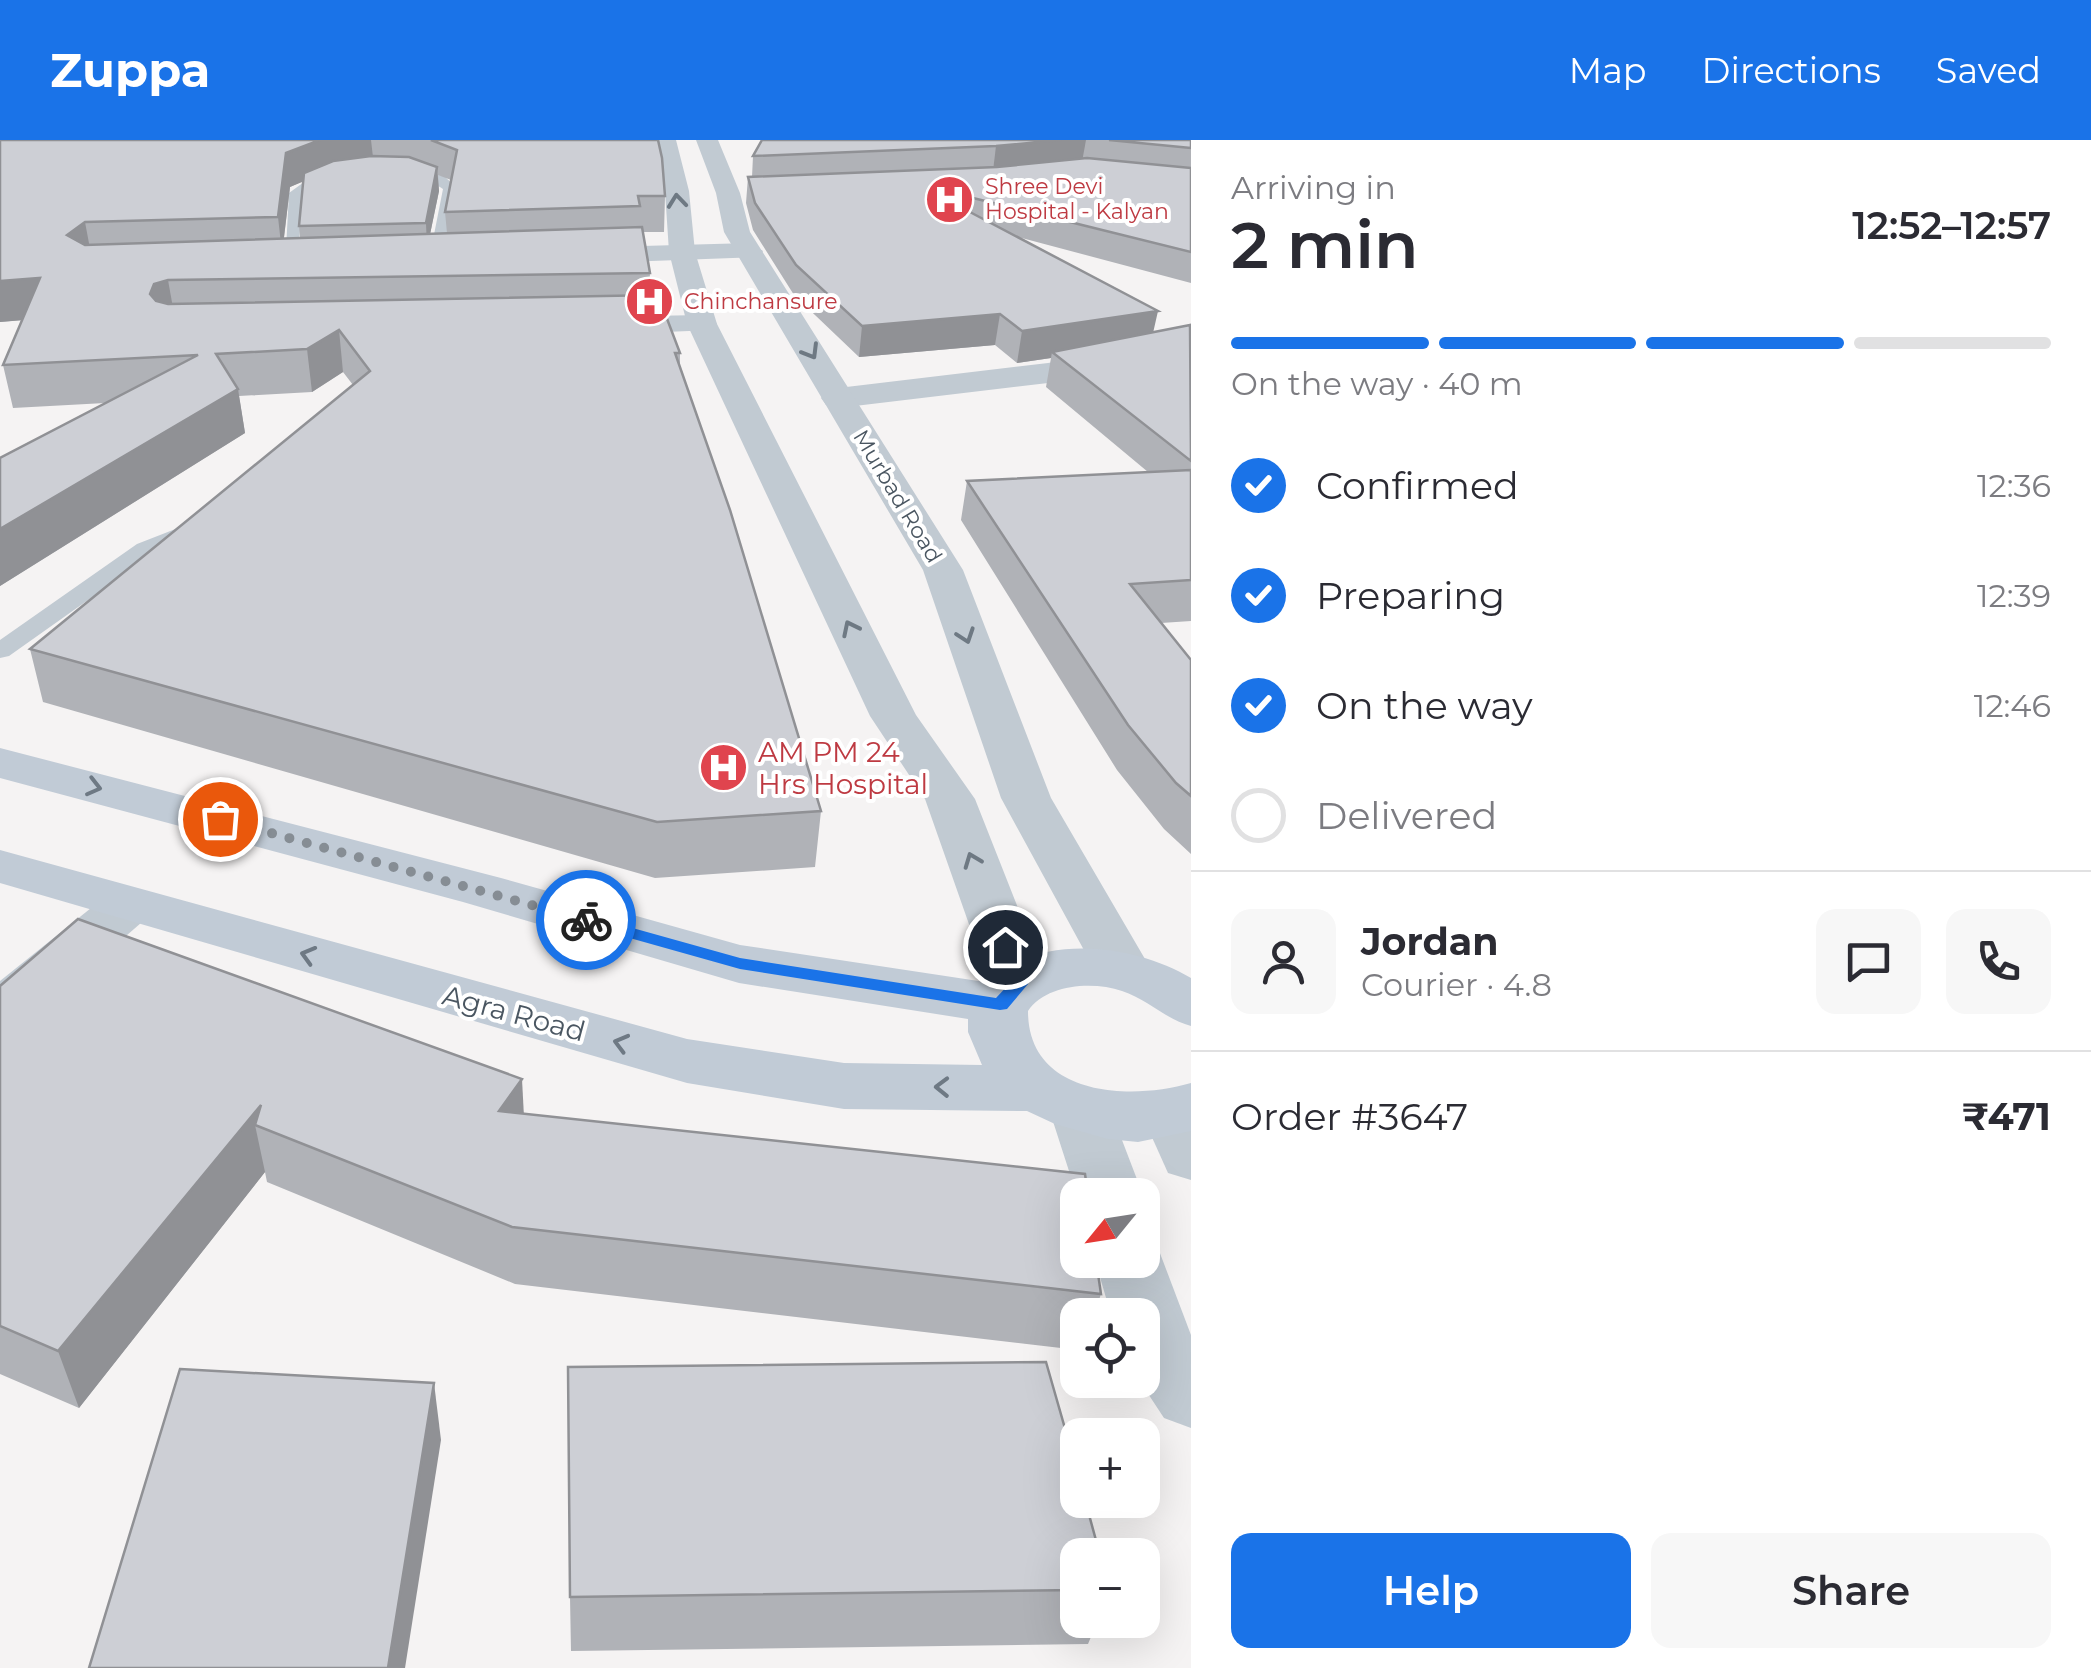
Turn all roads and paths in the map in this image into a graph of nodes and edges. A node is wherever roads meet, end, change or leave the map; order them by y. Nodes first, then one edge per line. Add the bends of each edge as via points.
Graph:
1 (665, 140) edge
2 (707, 140) edge
3 (384, 176) edge
4 (352, 177) edge
5 (682, 252) junction
6 (750, 252) junction
7 (549, 256) edge
8 (474, 259) edge
9 (426, 260) joint
10 (326, 264) edge
11 (280, 265) joint
12 (702, 324) junction
13 (566, 326) edge
14 (1191, 342) edge
15 (1160, 354) junction
16 (1191, 364) edge
17 (838, 398) junction
18 (221, 516) edge
19 (0, 651) edge
20 (0, 763) edge
21 (0, 866) edge
22 (130, 904) junction
23 (1123, 971) junction
24 (1010, 994) junction
25 (1191, 1006) edge
26 (0, 1013) edge
27 (1060, 1099) junction
28 (1185, 1126) edge
29 (1100, 1178) edge
30 (1136, 1278) edge
31 (1191, 1395) edge

5 -> 1 street
2 - 6 street, Murbad Road via 738,193 737,232
3 - 9 lane via 426,175 450,188
4 - 11 lane via 316,180 296,193
5 - 6 street
5 - 7 street
5 - 12 street
6 -> 17 street, Murbad Road
8 - 9 street
10 - 11 street
12 - 13 street
24 -> 12 street via 950,799 893,716
14 - 15 street
15 - 16 street
15 - 17 street
17 -> 23 street, Murbad Road via 943,570 1026,798
18 - 19 lane via 145,549
20 -> 24 main road via 740,964
21 - 22 main road, Agra Road
22 - 26 street
27 -> 22 main road, Agra Road via 844,1086 686,1061
23 - 24 main road via 1048,971
23 - 25 main road
24 - 27 main road via 998,1030 1010,1061
27 - 28 main road, Agra Road via 1129,1120
27 - 29 street
30 - 31 street via 1157,1346

